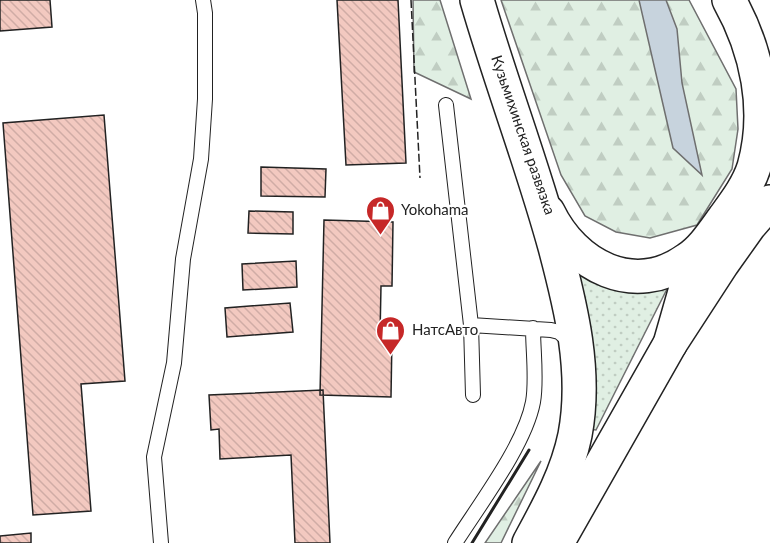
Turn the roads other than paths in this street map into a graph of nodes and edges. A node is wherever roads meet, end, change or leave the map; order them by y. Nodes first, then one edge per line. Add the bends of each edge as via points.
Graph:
1 (203, 0) edge
2 (477, 0) edge
3 (729, 0) edge
4 (446, 105) dead end
5 (770, 159) edge
6 (541, 194) junction
7 (755, 199) edge
8 (703, 246) junction
9 (568, 294) junction
10 (471, 325) junction
11 (532, 328) junction
12 (670, 344) junction
13 (576, 352) junction
14 (473, 394) dead end
15 (161, 543) edge
16 (454, 543) edge
17 (530, 543) edge
18 (557, 543) edge

1 - 15 lane via 206,99 201,159 183,259 174,363 154,457
2 - 6 street, Кузьмихинская развязка
3 - 7 street, Кузьмихинская развязка via 752,51 760,94 752,174
4 - 10 lane
5 - 7 street
6 - 8 street, Кузьмихинская развязка via 569,245 609,272 659,272 685,261
6 - 9 street
7 - 8 street, Кузьмихинская развязка
7 - 12 street via 749,226
8 - 12 street via 688,281
9 - 11 lane via 566,311 558,321
9 - 13 street
10 - 11 lane
10 - 14 lane
11 - 13 lane via 559,332
11 - 16 lane via 533,400 529,416 513,450
12 - 18 street
13 - 17 street via 578,403 572,444 556,491

